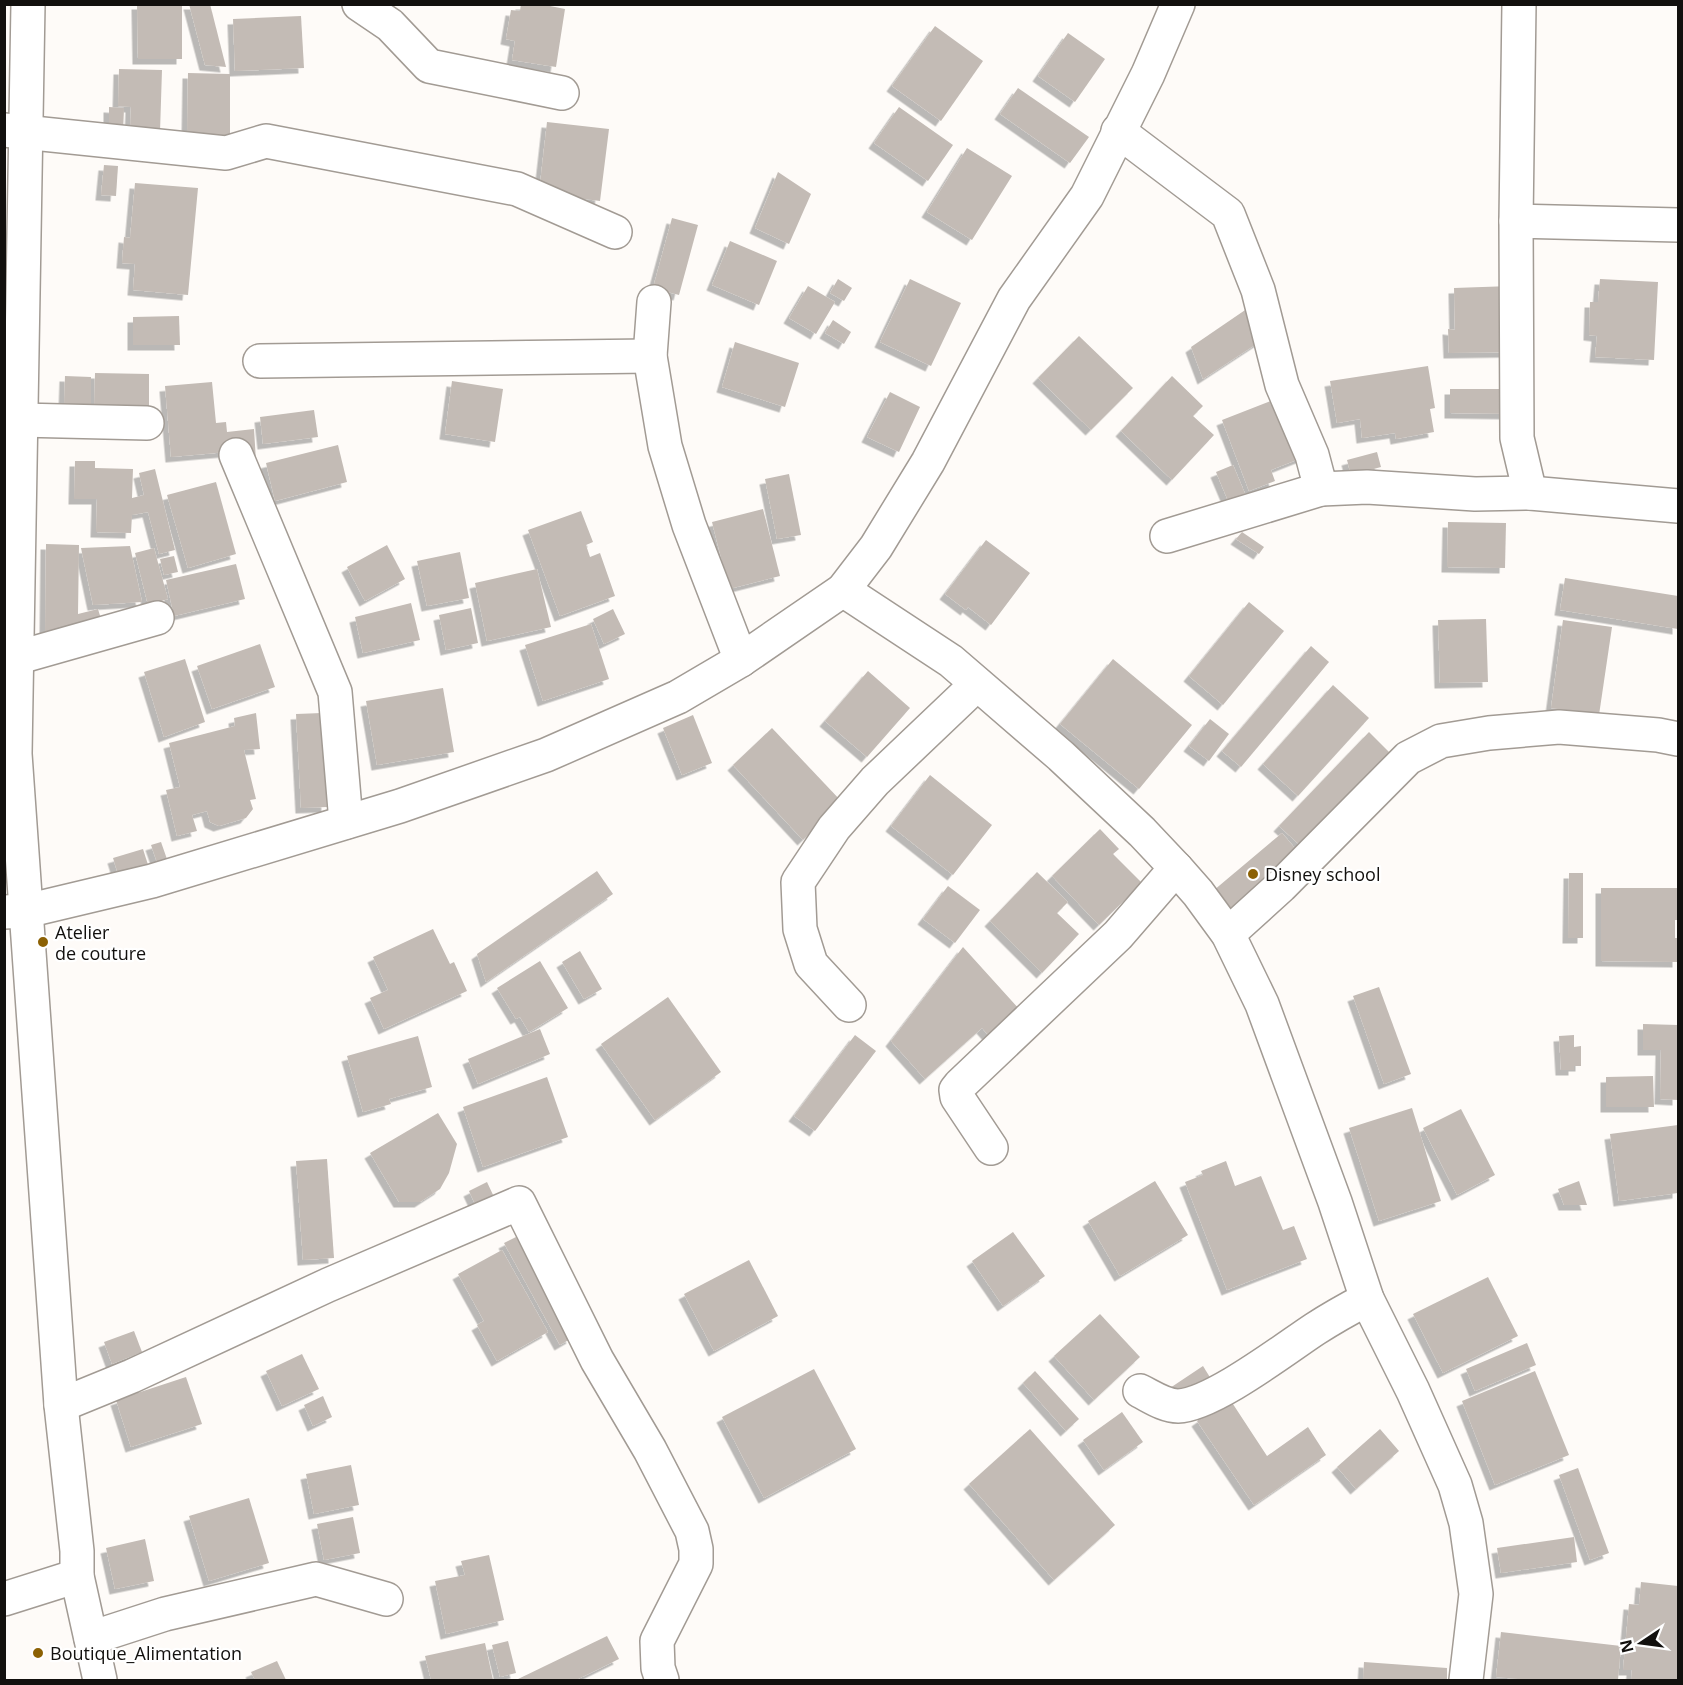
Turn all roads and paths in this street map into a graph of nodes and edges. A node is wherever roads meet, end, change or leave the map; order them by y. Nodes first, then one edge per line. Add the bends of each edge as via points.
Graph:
1 (28, 4) edge
2 (359, 4) edge
3 (1178, 4) edge
4 (1519, 4) edge
5 (562, 93) dead end
6 (15, 131) edge
7 (1118, 131) junction
8 (1516, 221) junction
9 (1678, 225) edge
10 (615, 232) dead end
11 (654, 302) dead end
12 (650, 356) junction
13 (260, 361) dead end
14 (20, 420) junction
15 (147, 423) dead end
16 (236, 455) dead end
17 (12, 468) edge
18 (1321, 489) junction
19 (1530, 493) junction
20 (1678, 506) edge
21 (1167, 536) dead end
22 (843, 590) junction
23 (157, 618) dead end
24 (10, 657) edge
25 (741, 660) junction
26 (977, 684) junction
27 (1678, 739) edge
28 (346, 822) junction
29 (1176, 868) junction
30 (15, 911) edge
31 (1228, 934) junction
32 (849, 1005) dead end
33 (991, 1148) dead end
34 (1367, 1299) junction
35 (1140, 1391) dead end
36 (61, 1405) junction
37 (77, 1576) junction
38 (4, 1599) edge
39 (386, 1599) dead end
40 (91, 1638) junction
41 (100, 1680) edge
42 (662, 1680) edge
43 (1466, 1680) edge

1 - 6 street
2 - 5 street via 390,25 429,66
3 - 7 street
4 - 8 street
6 - 10 street via 226,153 266,141 517,189
6 - 14 street
7 - 18 street via 1228,214 1258,290 1282,385 1312,455
7 - 22 street via 1087,196 1014,299 928,462 876,547
8 - 9 street
8 - 19 street via 1517,438
11 - 12 street
12 - 13 street
12 - 25 street via 665,446 689,525
14 - 15 street
14 - 17 street
16 - 28 street via 335,692
17 - 24 street
18 - 19 street
18 - 21 street
19 - 20 street
22 - 25 street
22 - 26 street via 951,661
23 - 24 street
24 - 30 street via 15,754
25 - 28 street via 678,697 546,755
26 - 29 street via 1061,756
26 - 32 street via 874,781 834,828 798,882 800,929 811,964
27 - 31 street via 1559,728 1441,741 1408,758
28 - 30 street via 152,881
29 - 31 street
29 - 33 street via 1118,934 956,1090
30 - 36 street
31 - 34 street via 1262,1004
34 - 35 street via 1209,1396 1176,1406
34 - 43 street via 1455,1485 1466,1523 1476,1594
36 - 37 street
36 - 42 street via 519,1203 597,1360 692,1531 696,1564 657,1641
37 - 38 street
37 - 40 street
39 - 40 street via 316,1579 165,1614
40 - 41 street

